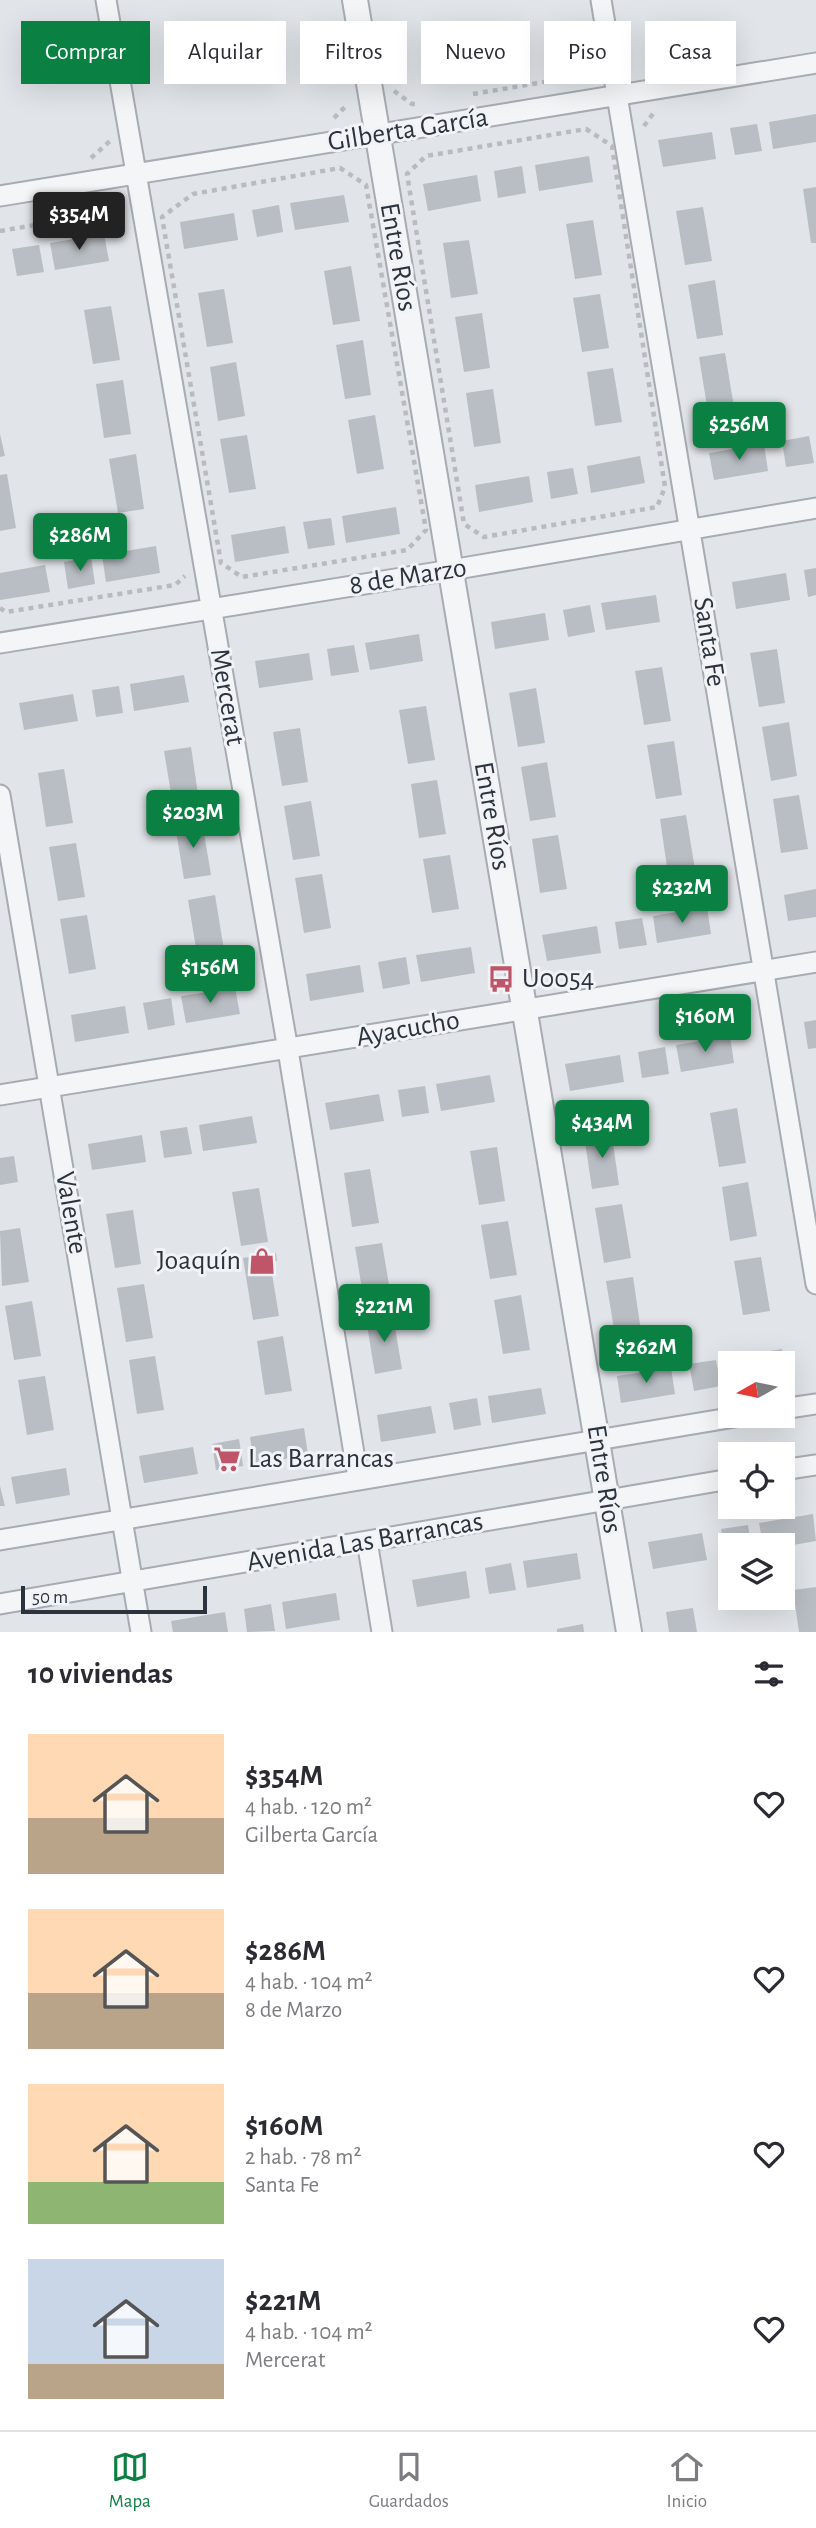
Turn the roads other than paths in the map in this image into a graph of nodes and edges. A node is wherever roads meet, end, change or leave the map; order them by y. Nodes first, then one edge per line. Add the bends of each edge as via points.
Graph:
1 (106, 0) edge
2 (355, 0) edge
3 (601, 0) edge
4 (816, 64) edge
5 (617, 96) junction
6 (377, 134) junction
7 (137, 174) junction
8 (0, 196) edge
9 (816, 508) edge
10 (690, 528) junction
11 (451, 570) junction
12 (212, 609) junction
13 (0, 643) edge
14 (0, 795) edge
15 (816, 962) edge
16 (764, 971) junction
17 (525, 1010) junction
18 (288, 1049) junction
19 (50, 1087) junction
20 (0, 1095) edge
21 (816, 1284) edge
22 (816, 1404) edge
23 (795, 1407) edge
24 (718, 1420) edge
25 (597, 1439) junction
26 (816, 1465) edge
27 (795, 1469) edge
28 (358, 1478) junction
29 (718, 1481) edge
30 (607, 1501) junction
31 (123, 1519) junction
32 (0, 1540) edge
33 (367, 1541) junction
34 (133, 1581) junction
35 (0, 1604) edge
36 (141, 1632) edge
37 (382, 1632) edge
38 (629, 1632) edge

1 - 7 street, Mercerat
2 - 6 street, Entre Ríos
3 - 5 street, Santa Fe
4 - 5 street, Gilberta García
5 - 6 street, Gilberta García
5 - 10 street, Santa Fe
6 - 7 street, Gilberta García
6 - 11 street, Entre Ríos
7 - 8 street, Gilberta García
7 - 12 street, Mercerat
9 - 10 street, 8 de Marzo
10 - 11 street, 8 de Marzo
10 - 16 street, Santa Fe
11 - 12 street, 8 de Marzo
11 - 17 street, Entre Ríos
12 - 13 street, 8 de Marzo
12 - 18 street, Mercerat
14 - 19 street, Valente
15 - 16 street, Ayacucho
16 - 17 street, Ayacucho
16 - 21 street, Santa Fe
17 - 18 street, Ayacucho
17 - 25 street, Entre Ríos
18 - 19 street, Ayacucho
18 - 28 street, Mercerat
19 - 20 street, Ayacucho
19 - 31 street, Valente
22 - 23 street
24 - 25 street
25 - 28 street
25 - 30 street, Entre Ríos
26 - 27 street
28 - 31 street
29 - 30 street, Avenida Las Barrancas
30 - 33 street, Avenida Las Barrancas
30 - 38 street, Entre Ríos
31 - 32 street
31 - 34 street, Valente
33 - 34 street, Avenida Las Barrancas
33 - 37 street
34 - 35 street, Avenida Las Barrancas
34 - 36 street, Valente

